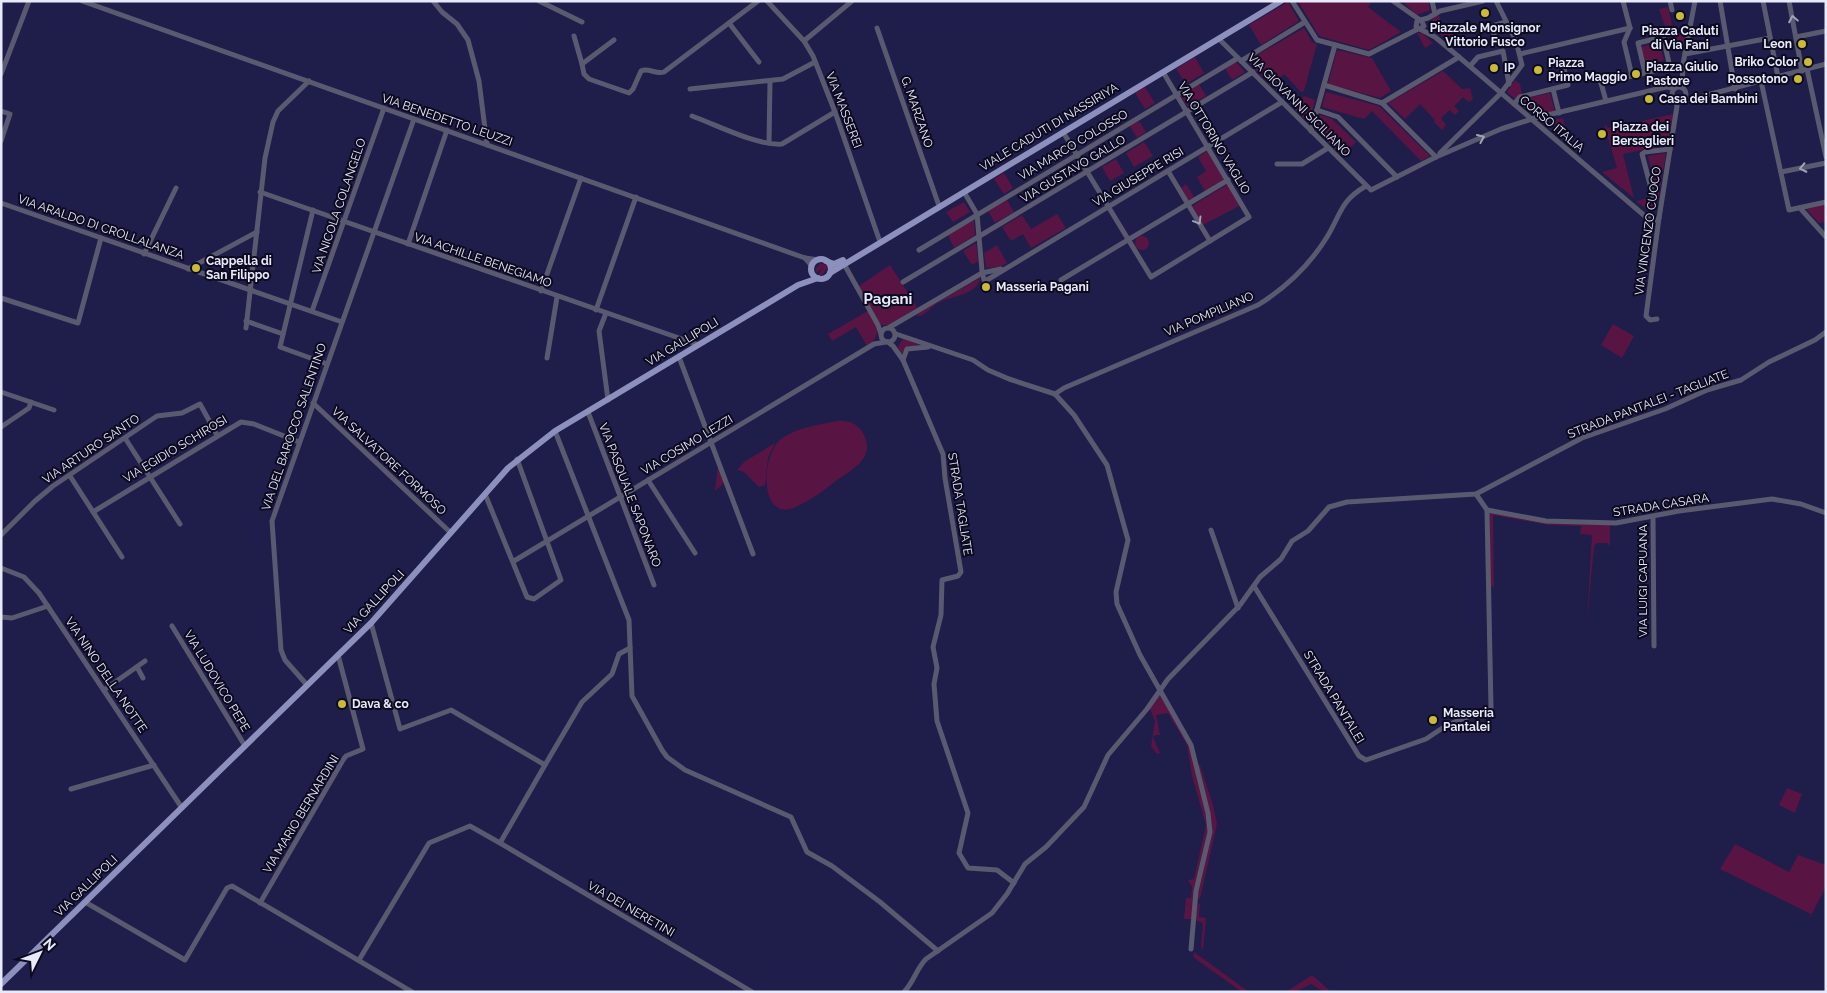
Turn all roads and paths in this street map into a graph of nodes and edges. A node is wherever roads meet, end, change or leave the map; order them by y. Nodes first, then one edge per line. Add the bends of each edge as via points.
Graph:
1 (29, 1) edge
2 (82, 1) edge
3 (433, 1) edge
4 (539, 1) edge
5 (758, 1) edge
6 (767, 1) edge
7 (852, 1) edge
8 (1273, 1) edge
9 (1281, 1) edge
10 (1292, 1) edge
11 (1393, 1) edge
12 (1432, 1) edge
13 (1483, 1) edge
14 (1496, 1) edge
15 (1623, 1) edge
16 (1670, 1) edge
17 (1695, 1) edge
18 (1720, 1) edge
19 (1763, 1) edge
20 (1789, 1) edge
21 (1457, 4) edge
22 (1672, 10) dead end
23 (1435, 14) junction
24 (582, 22) dead end
25 (1305, 22) junction
26 (1506, 22) junction
27 (729, 23) junction
28 (1421, 24) junction
29 (877, 28) dead end
30 (1630, 28) junction
31 (1826, 31) edge
32 (574, 36) dead end
33 (1796, 37) junction
34 (1219, 38) junction
35 (1770, 38) junction
36 (1495, 39) dead end
37 (614, 40) dead end
38 (804, 41) junction
39 (1335, 44) junction
40 (1728, 47) junction
41 (1520, 54) junction
42 (1685, 54) junction
43 (1459, 57) junction
44 (1239, 59) junction
45 (1562, 61) dead end
46 (759, 62) dead end
47 (815, 62) junction
48 (3, 64) edge
49 (582, 64) junction
50 (1683, 64) junction
51 (1826, 64) edge
52 (1470, 66) junction
53 (1670, 67) junction
54 (1805, 70) junction
55 (1163, 72) junction
56 (1252, 72) junction
57 (1645, 73) junction
58 (1, 74) edge
59 (1632, 76) junction
60 (1778, 77) junction
61 (1597, 78) dead end
62 (770, 80) junction
63 (309, 81) junction
64 (1761, 82) junction
65 (1601, 83) junction
66 (1509, 84) junction
67 (1324, 86) junction
68 (1666, 87) junction
69 (1679, 87) junction
70 (1553, 88) junction
71 (690, 89) dead end
72 (1735, 89) junction
73 (1176, 94) junction
74 (1502, 94) junction
75 (1672, 94) junction
76 (1675, 100) junction
77 (1682, 100) junction
78 (1606, 101) junction
79 (1282, 102) junction
80 (1382, 103) junction
81 (1514, 104) junction
82 (1677, 106) junction
83 (384, 108) junction
84 (1317, 110) junction
85 (1, 111) edge
86 (835, 112) junction
87 (1187, 112) junction
88 (1559, 112) junction
89 (692, 116) dead end
90 (414, 119) junction
91 (1531, 119) junction
92 (447, 130) junction
93 (1311, 131) junction
94 (1063, 132) junction
95 (1, 141) edge
96 (768, 143) junction
97 (487, 145) junction
98 (1207, 146) junction
99 (1328, 148) junction
100 (1670, 149) junction
101 (1076, 154) junction
102 (1436, 157) junction
103 (1826, 157) edge
104 (1826, 163) edge
105 (1277, 164) dead end
106 (1168, 171) junction
107 (1087, 172) junction
108 (1780, 172) junction
109 (1397, 177) junction
110 (581, 178) junction
111 (1228, 180) junction
112 (1366, 186) junction
113 (176, 188) dead end
114 (260, 192) junction
115 (964, 192) junction
116 (1653, 196) dead end
117 (636, 197) junction
118 (1826, 202) edge
119 (1, 203) edge
120 (938, 203) junction
121 (1188, 205) junction
122 (1108, 206) junction
123 (1800, 208) junction
124 (313, 210) junction
125 (976, 214) junction
126 (1659, 218) junction
127 (344, 221) junction
128 (257, 232) junction
129 (374, 232) junction
130 (979, 237) junction
131 (1826, 237) edge
132 (101, 238) junction
133 (879, 239) junction
134 (1128, 241) junction
135 (1210, 241) junction
136 (408, 244) junction
137 (918, 250) dead end
138 (144, 254) junction
139 (804, 258) junction
140 (823, 260) junction
141 (844, 264) junction
142 (188, 268) junction
143 (812, 268) junction
144 (1004, 269) junction
145 (830, 273) junction
146 (982, 273) junction
147 (818, 278) junction
148 (1061, 280) dead end
149 (903, 282) dead end
150 (798, 285) junction
151 (250, 290) junction
152 (541, 291) junction
153 (557, 297) junction
154 (1, 298) edge
155 (291, 304) junction
156 (596, 310) junction
157 (312, 311) junction
158 (606, 313) junction
159 (1657, 319) dead end
160 (246, 321) junction
161 (342, 322) junction
162 (901, 323) junction
163 (246, 328) dead end
164 (890, 328) junction
165 (1826, 332) edge
166 (882, 333) junction
167 (895, 333) junction
168 (283, 334) junction
169 (906, 338) junction
170 (894, 340) junction
171 (887, 342) junction
172 (699, 345) junction
173 (871, 346) junction
174 (931, 347) junction
175 (896, 349) junction
176 (678, 357) junction
177 (547, 358) dead end
178 (902, 360) junction
179 (327, 364) junction
180 (1, 392) edge
181 (1055, 394) junction
182 (608, 400) junction
183 (31, 402) junction
184 (313, 403) junction
185 (54, 410) dead end
186 (588, 412) junction
187 (1, 427) edge
188 (555, 431) junction
189 (217, 435) junction
190 (126, 439) junction
191 (299, 442) junction
192 (711, 442) junction
193 (517, 459) junction
194 (70, 476) junction
195 (150, 476) junction
196 (648, 480) junction
197 (485, 494) junction
198 (1476, 494) junction
199 (621, 497) junction
200 (1487, 510) junction
201 (93, 512) junction
202 (1826, 513) edge
203 (588, 517) junction
204 (1653, 517) junction
205 (180, 524) dead end
206 (1211, 530) dead end
207 (451, 533) junction
208 (1, 535) edge
209 (547, 542) junction
210 (695, 553) dead end
211 (753, 554) dead end
212 (122, 557) dead end
213 (514, 561) junction
214 (1, 568) edge
215 (654, 585) dead end
216 (1254, 586) junction
217 (48, 606) junction
218 (1238, 608) junction
219 (1, 617) edge
220 (371, 623) junction
221 (172, 626) dead end
222 (1654, 646) dead end
223 (630, 648) junction
224 (338, 655) junction
225 (145, 661) dead end
226 (137, 667) junction
227 (1148, 668) junction
228 (143, 678) dead end
229 (1168, 679) junction
230 (307, 685) junction
231 (104, 690) junction
232 (1160, 690) junction
233 (245, 746) junction
234 (154, 765) junction
235 (545, 765) junction
236 (72, 789) dead end
237 (182, 808) junction
238 (500, 843) junction
239 (1014, 883) junction
240 (85, 902) junction
241 (260, 903) junction
242 (1191, 949) dead end
243 (938, 951) junction
244 (359, 960) junction
245 (1, 984) edge
246 (412, 992) edge
247 (752, 992) edge
248 (904, 992) edge

1 - 48 street
2 - 63 street, VIA BENEDETTO LEUZZI
3 - 97 street via 458,24 468,40 479,81
4 - 24 street
5 - 27 street
6 - 38 street, VIA MASSEREI
7 - 38 street
8 - 120 main road, VIALE CADUTI DI NASSIRIYA
9 - 34 main road, VIALE CADUTI DI NASSIRIYA
10 - 25 street
11 - 28 street, CORSO ITALIA
12 - 23 street
13 - 21 street
14 - 26 street
15 - 30 street
16 - 22 street
17 - 42 street
18 - 40 street
19 - 35 street
33 -> 20 street
21 - 23 street
23 - 28 street
25 - 39 street via 1316,40
25 - 44 street, VIA MARCO COLOSSO
26 - 36 street via 1492,26
26 - 41 street
27 - 46 street
27 - 49 street via 664,72 641,71 629,93 589,79
28 - 39 street via 1369,54
28 - 43 street, CORSO ITALIA
29 - 120 street, G. MARZANO
30 - 41 street
30 - 59 street via 1624,42
31 - 33 street
32 - 49 street
33 - 54 street
34 - 44 street, VIA GIOVANNI SICILIANO
34 - 55 main road, VIALE CADUTI DI NASSIRIYA
35 - 40 street
35 - 60 street
37 - 49 street
38 - 47 street, VIA MASSEREI
39 - 67 street
40 - 42 street
40 - 72 street
41 - 66 street, VIA POMPILIANO via 1522,64
42 - 50 street
43 - 52 street, CORSO ITALIA
43 - 80 street
44 - 56 street, VIA GIOVANNI SICILIANO
44 - 73 street, VIA MARCO COLOSSO
45 - 70 street via 1568,85
47 - 62 street via 784,80
47 - 86 street, VIA MASSEREI
48 - 58 street
50 - 53 street
50 - 69 street
51 - 54 street
52 - 66 street via 1478,57 1503,51
52 - 74 street, CORSO ITALIA
53 - 57 street
53 - 57 street via 1663,38 1638,43
54 - 60 street
54 - 103 street
55 - 73 street, VIA OTTORINO VAGLIO
55 - 94 main road, VIALE CADUTI DI NASSIRIYA
56 - 79 street, VIA GIOVANNI SICILIANO
56 - 87 street, VIA GUSTAVO GALLO
57 - 59 street
59 - 65 street
60 - 64 street
61 - 65 street
62 - 71 street
62 - 96 street
63 - 83 street, VIA BENEDETTO LEUZZI
63 - 114 street via 276,115
64 - 72 street
64 - 108 street
65 - 78 street
66 - 74 street, VIA POMPILIANO
67 - 80 street
67 - 84 street
68 - 69 street, VIA POMPILIANO
68 - 75 street, VIA VINCENZO CUOCO
68 - 78 street, VIA POMPILIANO
69 - 75 street
69 - 77 street via 1686,94
70 - 81 street via 1520,97
70 - 88 street
72 - 77 street
73 - 87 street, VIA OTTORINO VAGLIO
73 - 101 street, VIA MARCO COLOSSO
74 - 81 street, CORSO ITALIA
74 - 102 street, VIA POMPILIANO
75 - 76 street, VIA VINCENZO CUOCO
76 - 77 street
76 - 82 street, VIA VINCENZO CUOCO
77 - 82 street
78 - 88 street, VIA POMPILIANO
79 - 93 street, VIA GIOVANNI SICILIANO
79 - 98 street, VIA GIUSEPPE RISI
80 - 102 street
81 - 91 street, CORSO ITALIA
82 - 100 street, VIA VINCENZO CUOCO
83 - 90 street, VIA BENEDETTO LEUZZI
83 - 127 street, VIA NICOLA COLANGELO
84 - 93 street
84 - 109 street via 1338,117
85 - 95 street via 10,114
86 - 96 street via 782,144
86 - 133 street, VIA MASSEREI
87 - 98 street, VIA OTTORINO VAGLIO
87 - 107 street, VIA GUSTAVO GALLO
88 - 91 street, VIA POMPILIANO
89 - 96 street
90 - 92 street, VIA BENEDETTO LEUZZI
90 - 129 street, VIA DEL BAROCCO SALENTINO
102 -> 91 street, VIA POMPILIANO
91 - 126 street, CORSO ITALIA via 1646,217
92 - 97 street, VIA BENEDETTO LEUZZI
92 - 136 street
93 - 99 street, VIA GIOVANNI SICILIANO
94 - 101 street
94 - 115 main road, VIALE CADUTI DI NASSIRIYA
97 - 110 street, VIA BENEDETTO LEUZZI
98 - 106 street, VIA GIUSEPPE RISI
98 - 111 street, VIA OTTORINO VAGLIO
99 - 105 street via 1302,164
99 - 112 street, VIA GIOVANNI SICILIANO
100 - 116 street via 1642,154
100 - 126 street, VIA VINCENZO CUOCO
101 - 107 street
101 - 125 street, VIA MARCO COLOSSO
102 - 109 street, VIA POMPILIANO
104 -> 108 street
106 - 121 street
106 - 122 street, VIA GIUSEPPE RISI
107 - 122 street
107 - 130 street, VIA GUSTAVO GALLO
108 - 123 street via 1789,210
109 - 112 street, VIA POMPILIANO via 1374,190
110 - 117 street, VIA BENEDETTO LEUZZI
110 - 152 street
111 - 121 street
111 - 135 street, VIA OTTORINO VAGLIO via 1249,214
112 - 181 street, VIA POMPILIANO via 1346,201 1308,264 1272,296
113 - 138 street
114 - 124 street, VIA ACHILLE BENEGIAMO
114 - 128 street
115 - 125 street
115 - 141 main road, VIALE CADUTI DI NASSIRIYA
117 - 139 street, VIA BENEDETTO LEUZZI
117 - 156 street
118 - 123 street
119 - 132 street, VIA ARALDO DI CROLLALANZA
120 - 133 main road, VIALE CADUTI DI NASSIRIYA
121 - 134 street
121 -> 135 street
122 - 134 street
122 - 144 street, VIA GIUSEPPE RISI
123 - 131 street
124 - 127 street, VIA ACHILLE BENEGIAMO
124 - 155 street
125 - 130 street
125 - 137 street, VIA MARCO COLOSSO
126 - 159 street, VIA VINCENZO CUOCO via 1646,316 1650,320
127 - 129 street, VIA ACHILLE BENEGIAMO
127 - 157 street, VIA NICOLA COLANGELO
128 - 142 street
128 - 151 street
129 - 136 street, VIA ACHILLE BENEGIAMO
129 - 161 street, VIA DEL BAROCCO SALENTINO
130 - 146 street
130 - 149 street, VIA GUSTAVO GALLO
132 - 138 street, VIA ARALDO DI CROLLALANZA
132 - 154 street via 78,323
133 - 140 main road, VIALE CADUTI DI NASSIRIYA via 840,262 834,264
134 - 135 street via 1151,277
134 - 148 street
136 - 152 street, VIA ACHILLE BENEGIAMO
138 - 142 street, VIA ARALDO DI CROLLALANZA
139 - 140 street, VIA BENEDETTO LEUZZI
139 - 143 street, VIA BENEDETTO LEUZZI
140 - 143 main road, VIA GALLIPOLI
140 - 145 main road via 830,266
141 - 145 main road, VIALE CADUTI DI NASSIRIYA
141 - 166 street, STRADA TAGLIATE
142 - 151 street, VIA ARALDO DI CROLLALANZA
143 - 147 main road
143 - 150 main road, VIA GALLIPOLI via 808,277
144 - 146 street, VIA GIUSEPPE RISI
144 - 146 street, VIA GIUSEPPE RISI via 984,280
145 - 147 main road, VIA GALLIPOLI via 826,278
146 - 162 street, VIA GIUSEPPE RISI
147 - 150 main road, VIA GALLIPOLI
150 - 172 main road, VIA GALLIPOLI
151 - 155 street, VIA ARALDO DI CROLLALANZA
151 - 160 street
152 - 153 street, VIA ACHILLE BENEGIAMO
153 - 156 street, VIA ACHILLE BENEGIAMO
153 - 177 street
155 - 157 street, VIA ARALDO DI CROLLALANZA
155 - 168 street
156 - 158 street, VIA ACHILLE BENEGIAMO
157 - 161 street, VIA ARALDO DI CROLLALANZA
158 - 172 street, VIA ACHILLE BENEGIAMO
158 - 182 street via 599,331
160 - 163 street
160 - 168 street
161 - 179 street, VIA DEL BAROCCO SALENTINO
162 - 164 street, VIA GIUSEPPE RISI
162 - 167 street, VIA GIUSEPPE RISI
164 - 166 street, VIA GIUSEPPE RISI
164 - 167 street
165 - 198 street, STRADA PANTALEI - TAGLIATE via 1741,380 1582,438
166 - 171 street, STRADA TAGLIATE
166 - 173 street, VIA COSIMO LEZZI
167 - 169 street
167 - 170 street, VIA GIUSEPPE RISI
168 - 179 street via 280,348
169 - 170 street, VIA COSIMO LEZZI
169 - 174 street
169 - 175 street via 898,341
170 - 171 street, VIA COSIMO LEZZI
171 - 173 street, VIA COSIMO LEZZI
171 - 175 street, STRADA TAGLIATE
172 - 176 main road, VIA GALLIPOLI
173 - 192 street, VIA COSIMO LEZZI
174 - 178 street via 907,350
174 - 181 street via 973,360 988,370
175 - 178 street, STRADA TAGLIATE
176 - 182 main road, VIA GALLIPOLI
176 - 192 street
178 - 239 street, STRADA TAGLIATE via 943,454 944,478 961,572 958,576 942,580 941,615 933,647 937,721 968,813 959,852 968,868 997,870
179 - 184 street, VIA DEL BAROCCO SALENTINO
180 - 183 street
181 - 227 street via 1074,415 1107,465 1128,540 1116,597 1122,617
182 - 186 main road, VIA GALLIPOLI
183 - 185 street
183 - 187 street via 29,408
184 - 191 street, VIA DEL BAROCCO SALENTINO
184 - 207 street, VIA SALVATORE FORMOSO
186 - 188 main road, VIA GALLIPOLI
186 - 199 street, VIA PASQUALE SAPONARO
188 - 193 main road, VIA GALLIPOLI
188 - 203 street
189 - 190 street, VIA ARTURO SANTO via 200,404 182,413 157,416
189 - 191 street, VIA EGIDIO SCHIROSI via 241,422
189 - 195 street, VIA EGIDIO SCHIROSI
190 - 194 street, VIA ARTURO SANTO
190 - 195 street
191 - 230 street, VIA DEL BAROCCO SALENTINO via 272,521 281,650 285,660
192 - 196 street, VIA COSIMO LEZZI
192 - 211 street
193 - 197 main road, VIA GALLIPOLI
193 - 209 street
194 - 201 street
194 - 208 street, VIA ARTURO SANTO via 35,501
195 - 201 street, VIA EGIDIO SCHIROSI
195 - 205 street
196 - 199 street, VIA COSIMO LEZZI
196 - 210 street
197 - 207 main road, VIA GALLIPOLI
197 - 213 street
198 - 200 street
198 - 216 street via 1347,502 1332,506 1308,531 1292,541 1281,559
199 - 203 street, VIA COSIMO LEZZI
199 - 215 street, VIA PASQUALE SAPONARO
200 - 204 street, STRADA CASARA via 1546,521 1616,523
200 - 216 street, STRADA PANTALEI via 1491,708 1447,725 1426,739 1366,760 1359,756
201 - 212 street
202 - 204 street, STRADA CASARA via 1772,499
203 - 209 street, VIA COSIMO LEZZI
203 - 223 street via 629,620
204 - 222 street, VIA LUIGI CAPUANA
206 - 218 street
207 - 220 main road, VIA GALLIPOLI
209 - 213 street, VIA COSIMO LEZZI
209 - 213 street via 561,580 530,600
214 - 217 street, VIA NINO DELLA NOTTE via 24,577
216 - 218 street
217 - 219 street via 12,618
217 - 231 street, VIA NINO DELLA NOTTE
218 - 229 street
220 - 224 main road, VIA GALLIPOLI
220 - 235 street via 398,727 403,730 451,710
221 - 233 street, VIA LUDOVICO PEPE
223 - 235 street via 619,654 612,674 582,702
223 - 243 street via 632,696 667,757 705,780 791,817 807,852 832,866 880,902
224 - 230 main road, VIA GALLIPOLI
224 - 241 street, VIA MARIO BERNARDINI via 363,749 343,760
225 - 226 street
226 - 228 street
226 - 231 street
227 - 229 street via 1159,679
227 - 232 street
229 - 232 street
230 - 233 main road, VIA GALLIPOLI
231 - 234 street, VIA NINO DELLA NOTTE
232 - 239 street via 1108,755 1081,811 1025,864
232 - 242 street via 1191,746 1210,825 1196,891
233 - 237 main road, VIA GALLIPOLI
234 - 236 street
234 - 237 street, VIA NINO DELLA NOTTE
235 - 238 street
237 - 240 main road, VIA GALLIPOLI
238 - 244 street, VIA DEI NERETINI via 470,826 429,843
238 - 247 street, VIA DEI NERETINI
239 - 243 street via 992,913
240 - 241 street via 185,960 229,886
240 - 245 main road, VIA GALLIPOLI
241 - 244 street
243 - 248 street via 920,965
244 - 246 street

